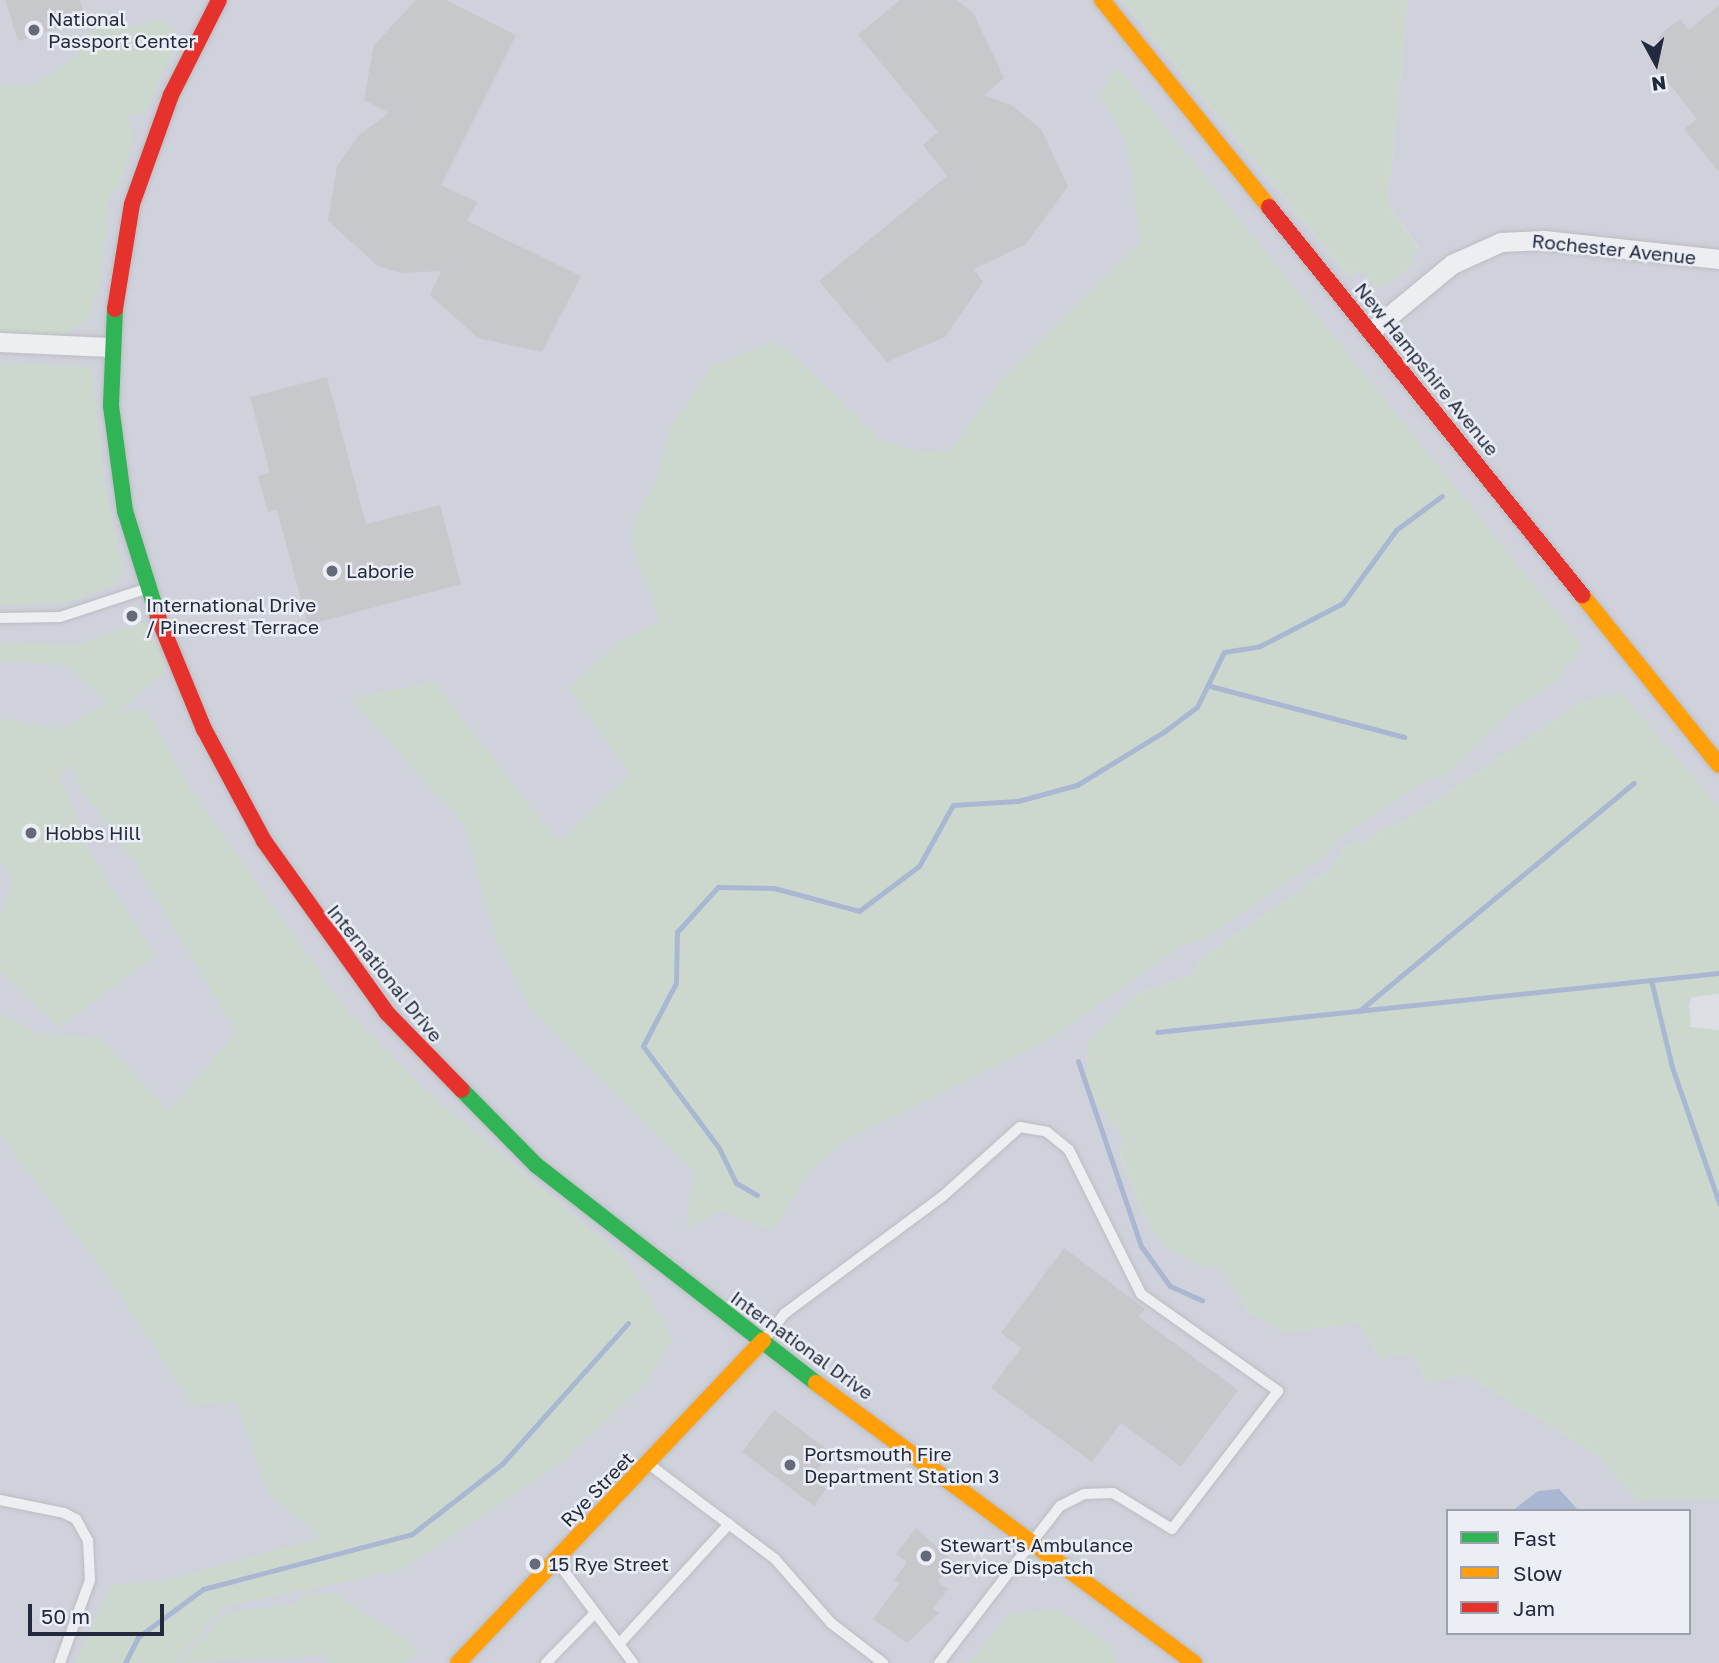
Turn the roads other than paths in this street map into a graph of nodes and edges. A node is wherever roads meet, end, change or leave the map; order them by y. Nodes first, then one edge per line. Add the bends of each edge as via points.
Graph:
1 (219, 0) edge
2 (1102, 0) edge
3 (1719, 259) edge
4 (1371, 331) junction
5 (0, 342) edge
6 (109, 347) junction
7 (146, 589) junction
8 (0, 618) edge
9 (1719, 765) edge
10 (763, 1341) junction
11 (649, 1464) junction
12 (0, 1500) edge
13 (729, 1524) junction
14 (1031, 1543) junction
15 (556, 1561) junction
16 (595, 1613) junction
17 (619, 1644) junction
18 (60, 1663) edge
19 (458, 1663) edge
20 (546, 1663) edge
21 (633, 1663) edge
22 (883, 1663) edge
23 (939, 1663) edge
24 (1194, 1663) edge

1 - 6 street, International Drive via 147,154 120,257
2 - 4 street, New Hampshire Avenue
3 - 4 street, Rochester Avenue via 1544,240 1501,242 1452,264
4 - 9 street, New Hampshire Avenue
5 - 6 street
6 - 7 street, International Drive via 117,470
7 - 8 lane via 60,617
7 - 10 street, International Drive via 204,729 264,841 387,1013 536,1165
10 - 11 street, Rye Street
10 - 14 street, International Drive
10 - 14 lane via 784,1314 943,1196 1020,1126 1047,1132 1069,1150 1142,1294 1278,1391 1172,1529 1125,1497 1098,1492 1060,1506
11 - 13 lane
11 - 15 street, Rye Street
12 - 18 lane via 64,1513 76,1519 88,1541 90,1580
13 - 17 lane
13 - 22 lane via 775,1559 831,1623
14 - 23 lane
14 - 24 street, International Drive
15 - 16 lane
15 - 19 street, Rye Street
16 - 17 lane
16 - 20 lane
17 - 21 lane

